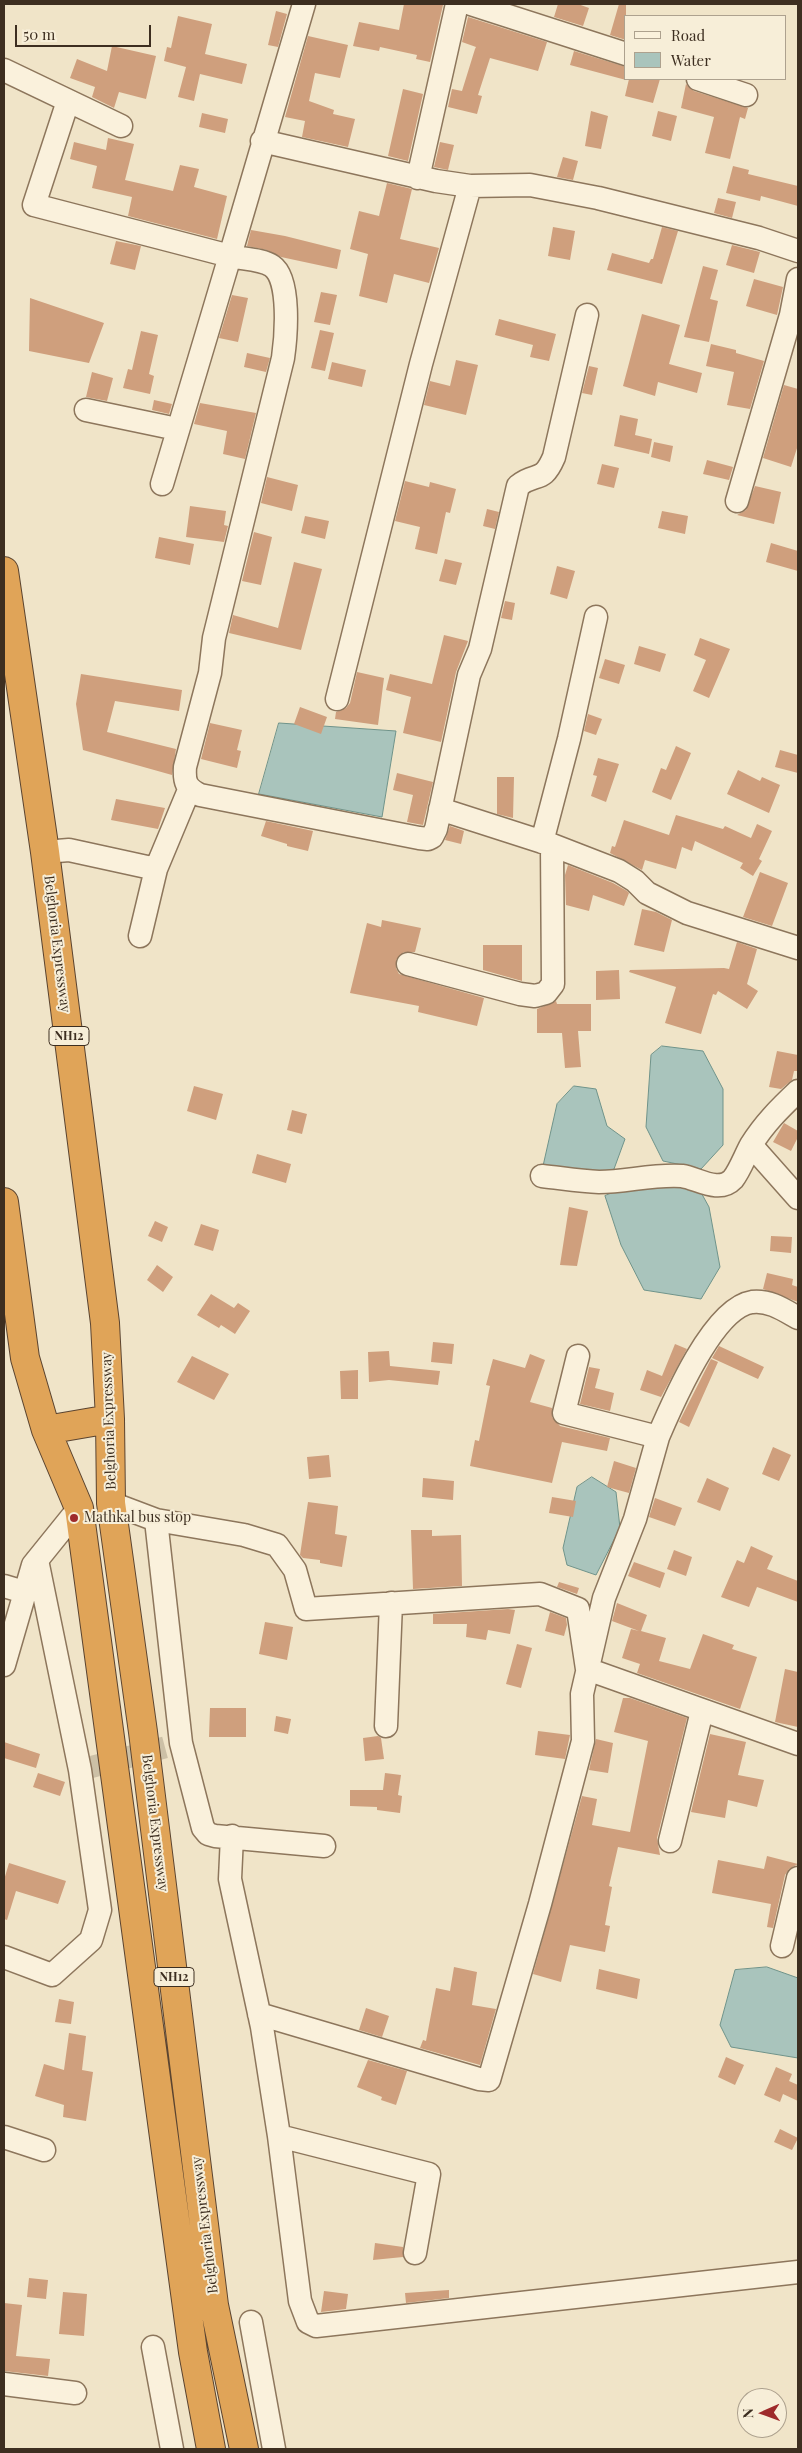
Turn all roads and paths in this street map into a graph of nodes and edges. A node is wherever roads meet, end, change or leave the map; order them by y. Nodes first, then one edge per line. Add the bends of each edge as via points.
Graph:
1 (304, 4) edge
2 (457, 4) edge
3 (471, 4) edge
4 (624, 53) edge
5 (4, 70) edge
6 (701, 80) edge
7 (746, 95) dead end
8 (68, 101) junction
9 (121, 126) dead end
10 (262, 140) junction
11 (418, 178) junction
12 (470, 186) junction
13 (798, 251) edge
14 (230, 256) junction
15 (798, 279) edge
16 (587, 315) dead end
17 (795, 316) edge
18 (86, 410) dead end
19 (177, 429) junction
20 (162, 484) dead end
21 (736, 501) dead end
22 (4, 570) edge
23 (596, 617) dead end
24 (336, 699) dead end
25 (189, 790) junction
26 (440, 809) junction
27 (547, 844) junction
28 (45, 852) junction
29 (156, 869) junction
30 (140, 936) dead end
31 (798, 948) edge
32 (408, 964) dead end
33 (798, 1091) edge
34 (751, 1145) junction
35 (542, 1176) dead end
36 (798, 1198) edge
37 (4, 1202) edge
38 (798, 1318) edge
39 (578, 1356) dead end
40 (110, 1418) junction
41 (46, 1430) junction
42 (658, 1436) junction
43 (111, 1503) junction
44 (80, 1508) junction
45 (156, 1520) junction
46 (37, 1560) junction
47 (14, 1589) edge
48 (391, 1603) junction
49 (4, 1665) edge
50 (587, 1669) junction
51 (702, 1711) junction
52 (386, 1726) dead end
53 (798, 1744) edge
54 (232, 1836) junction
55 (670, 1841) dead end
56 (324, 1846) dead end
57 (798, 1878) edge
58 (782, 1946) dead end
59 (4, 1958) edge
60 (259, 2014) junction
61 (279, 2136) junction
62 (4, 2137) edge
63 (44, 2150) dead end
64 (416, 2253) dead end
65 (798, 2272) edge
66 (251, 2322) dead end
67 (153, 2347) dead end
68 (4, 2384) edge
69 (75, 2393) dead end
70 (172, 2449) edge
71 (211, 2449) edge
72 (244, 2449) edge
73 (274, 2449) edge

1 - 10 street
2 - 11 street
3 - 4 street
5 - 8 street
6 - 7 street
8 - 9 street
8 - 14 street via 34,205
10 - 11 street
10 - 14 street
11 - 12 street
12 - 13 street via 530,185 598,198 759,238
12 - 24 street
14 - 19 street
14 - 25 street via 272,266 277,272 282,283 286,336 214,638 210,673 184,767 184,780
15 - 17 street
16 - 26 street via 554,457 542,477 524,480 518,486 480,649 469,675
17 - 21 street
18 - 19 street
19 - 20 street
22 - 28 highway, Belghoria Expressway / NH12
23 - 27 street
25 - 26 street via 274,811 428,839 436,829
25 - 29 street
26 - 27 street
27 - 31 street via 620,871 647,893 687,913
27 - 32 street via 553,984 546,993 535,996 520,994
28 - 29 street via 69,850
28 - 40 highway, Belghoria Expressway / NH12 via 104,1313
29 - 30 street
33 - 34 street via 770,1118
34 - 35 street via 732,1180 722,1184 710,1185 686,1177 654,1175 600,1182
34 - 36 street
37 - 41 highway, Belghoria Expressway / NH12 via 25,1358
38 - 42 street via 772,1303 753,1302 738,1307 710,1337 680,1388
39 - 42 street via 564,1413
40 - 41 highway
40 - 43 highway, Belghoria Expressway / NH12
41 - 44 highway, Belghoria Expressway / NH12
42 - 50 street via 636,1519 604,1598
43 - 45 street
43 - 72 highway, Belghoria Expressway / NH12 via 146,1752 214,2305
44 - 46 street
44 - 71 highway, Belghoria Expressway / NH12 via 193,2352
45 - 48 street via 244,1535 277,1545 295,1570 306,1609
45 - 54 street via 181,1743 203,1828 215,1836
46 - 47 street
46 - 59 street via 80,1770 100,1910 91,1940 52,1975
47 - 49 street
48 - 50 street via 540,1594 578,1609
48 - 52 street
50 - 51 street
50 - 60 street via 582,1694 583,1741 489,2080
51 - 53 street
51 - 55 street
54 - 56 street
54 - 60 street via 230,1879
57 - 58 street
60 - 61 street
61 - 64 street via 429,2174
61 - 65 street via 300,2301 308,2322 316,2326
62 - 63 street
66 - 73 street
67 - 70 street
68 - 69 street

